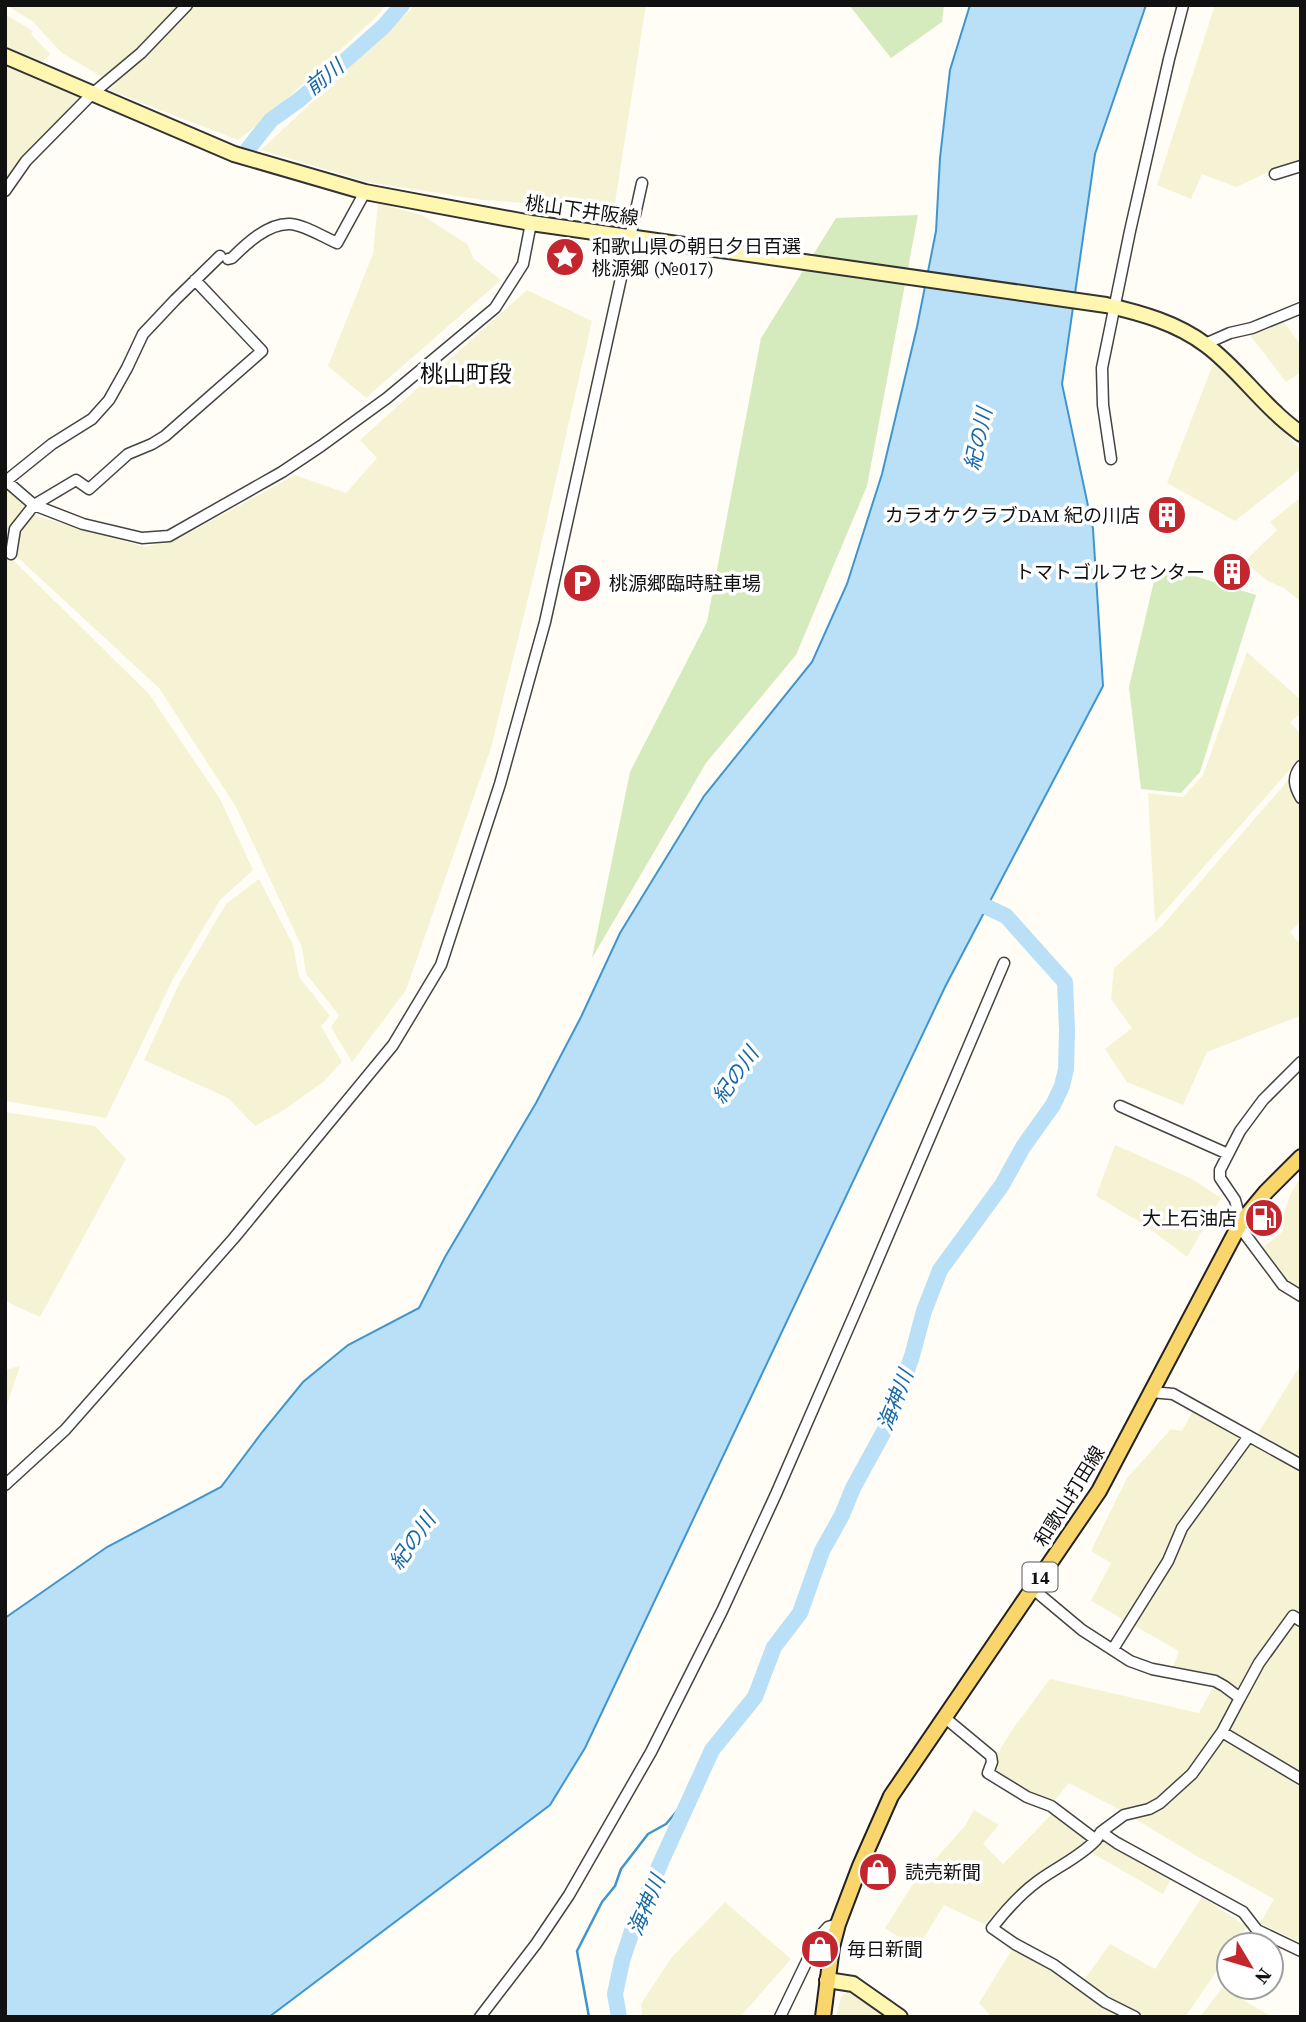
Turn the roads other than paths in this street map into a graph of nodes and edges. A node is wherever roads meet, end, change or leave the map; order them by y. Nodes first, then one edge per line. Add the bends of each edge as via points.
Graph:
1 (187, 5) edge
2 (1183, 5) edge
3 (5, 56) edge
4 (92, 94) junction
5 (1301, 166) edge
6 (1275, 174) dead end
7 (642, 183) dead end
8 (5, 191) edge
9 (365, 192) junction
10 (531, 223) junction
11 (632, 237) junction
12 (195, 280) junction
13 (1110, 306) junction
14 (1301, 308) edge
15 (1205, 344) junction
16 (1301, 434) edge
17 (1111, 459) dead end
18 (6, 481) edge
19 (34, 505) junction
20 (11, 554) dead end
21 (1301, 766) edge
22 (1301, 798) edge
23 (1004, 963) dead end
24 (1301, 1062) edge
25 (1120, 1106) dead end
26 (1228, 1154) junction
27 (1301, 1157) edge
28 (1240, 1224) junction
29 (1301, 1296) edge
30 (1151, 1392) junction
31 (1249, 1436) junction
32 (1301, 1465) edge
33 (5, 1485) edge
34 (1033, 1589) junction
35 (1301, 1621) edge
36 (1113, 1649) junction
37 (1240, 1698) junction
38 (944, 1717) junction
39 (1222, 1732) junction
40 (1301, 1779) edge
41 (1098, 1836) junction
42 (838, 1924) junction
43 (1301, 1951) edge
44 (827, 1980) junction
45 (480, 2017) edge
46 (780, 2017) edge
47 (823, 2017) edge
48 (900, 2017) edge
49 (1135, 2017) edge

1 - 4 street via 141,53
2 - 13 street
3 - 4 main road, 桃山下井阪線
4 - 8 street via 26,161
4 - 9 main road, 桃山下井阪線 via 234,154
5 - 6 street
7 - 11 street
9 - 10 main road, 桃山下井阪線
9 - 12 street via 337,243 290,224 280,226 256,236 232,258 224,258
10 - 11 main road, 桃山下井阪線
10 - 19 street via 523,264 495,308 387,398 282,472 169,536 142,538 110,531
11 - 13 main road, 桃山下井阪線
11 - 33 street via 545,622 500,784 441,965 393,1045 243,1228 91,1402
12 - 18 street via 143,334 109,400 92,419
12 - 19 street via 262,351 165,436 128,454 89,489 76,480
13 - 15 main road, 桃山下井阪線 via 1167,323
13 - 17 street via 1102,368
14 - 15 street
15 - 16 main road, 桃山下井阪線
18 - 19 street
19 - 20 street via 15,529
21 - 22 street via 1295,774 1295,787
23 - 45 street via 722,1611 651,1752 569,1895
24 - 26 street via 1255,1111
25 - 26 street
26 - 28 street via 1220,1178 1235,1200
27 - 28 main road, 和歌山打田線 / 14
28 - 29 street via 1283,1285
28 - 30 main road, 和歌山打田線 / 14
30 - 31 street via 1174,1394
30 - 34 main road, 和歌山打田線 / 14 via 1099,1490
31 - 32 street
31 - 36 street via 1182,1528 1168,1561
34 - 36 street
34 - 38 main road, 和歌山打田線 / 14
35 - 37 street via 1293,1616
36 - 37 street via 1152,1669 1214,1681
37 - 39 street
38 - 41 street via 991,1756 988,1773
38 - 42 main road, 和歌山打田線 / 14 via 891,1796
39 - 40 street
39 - 41 street via 1192,1774 1160,1803 1124,1815
41 - 43 street via 1242,1912 1257,1930
41 - 49 street via 1087,1849 1020,1895 992,1928
42 - 44 main road, 和歌山打田線 / 14
42 - 46 street via 818,1938
44 - 47 main road, 和歌山打田線 / 14
44 - 48 main road via 853,1984

